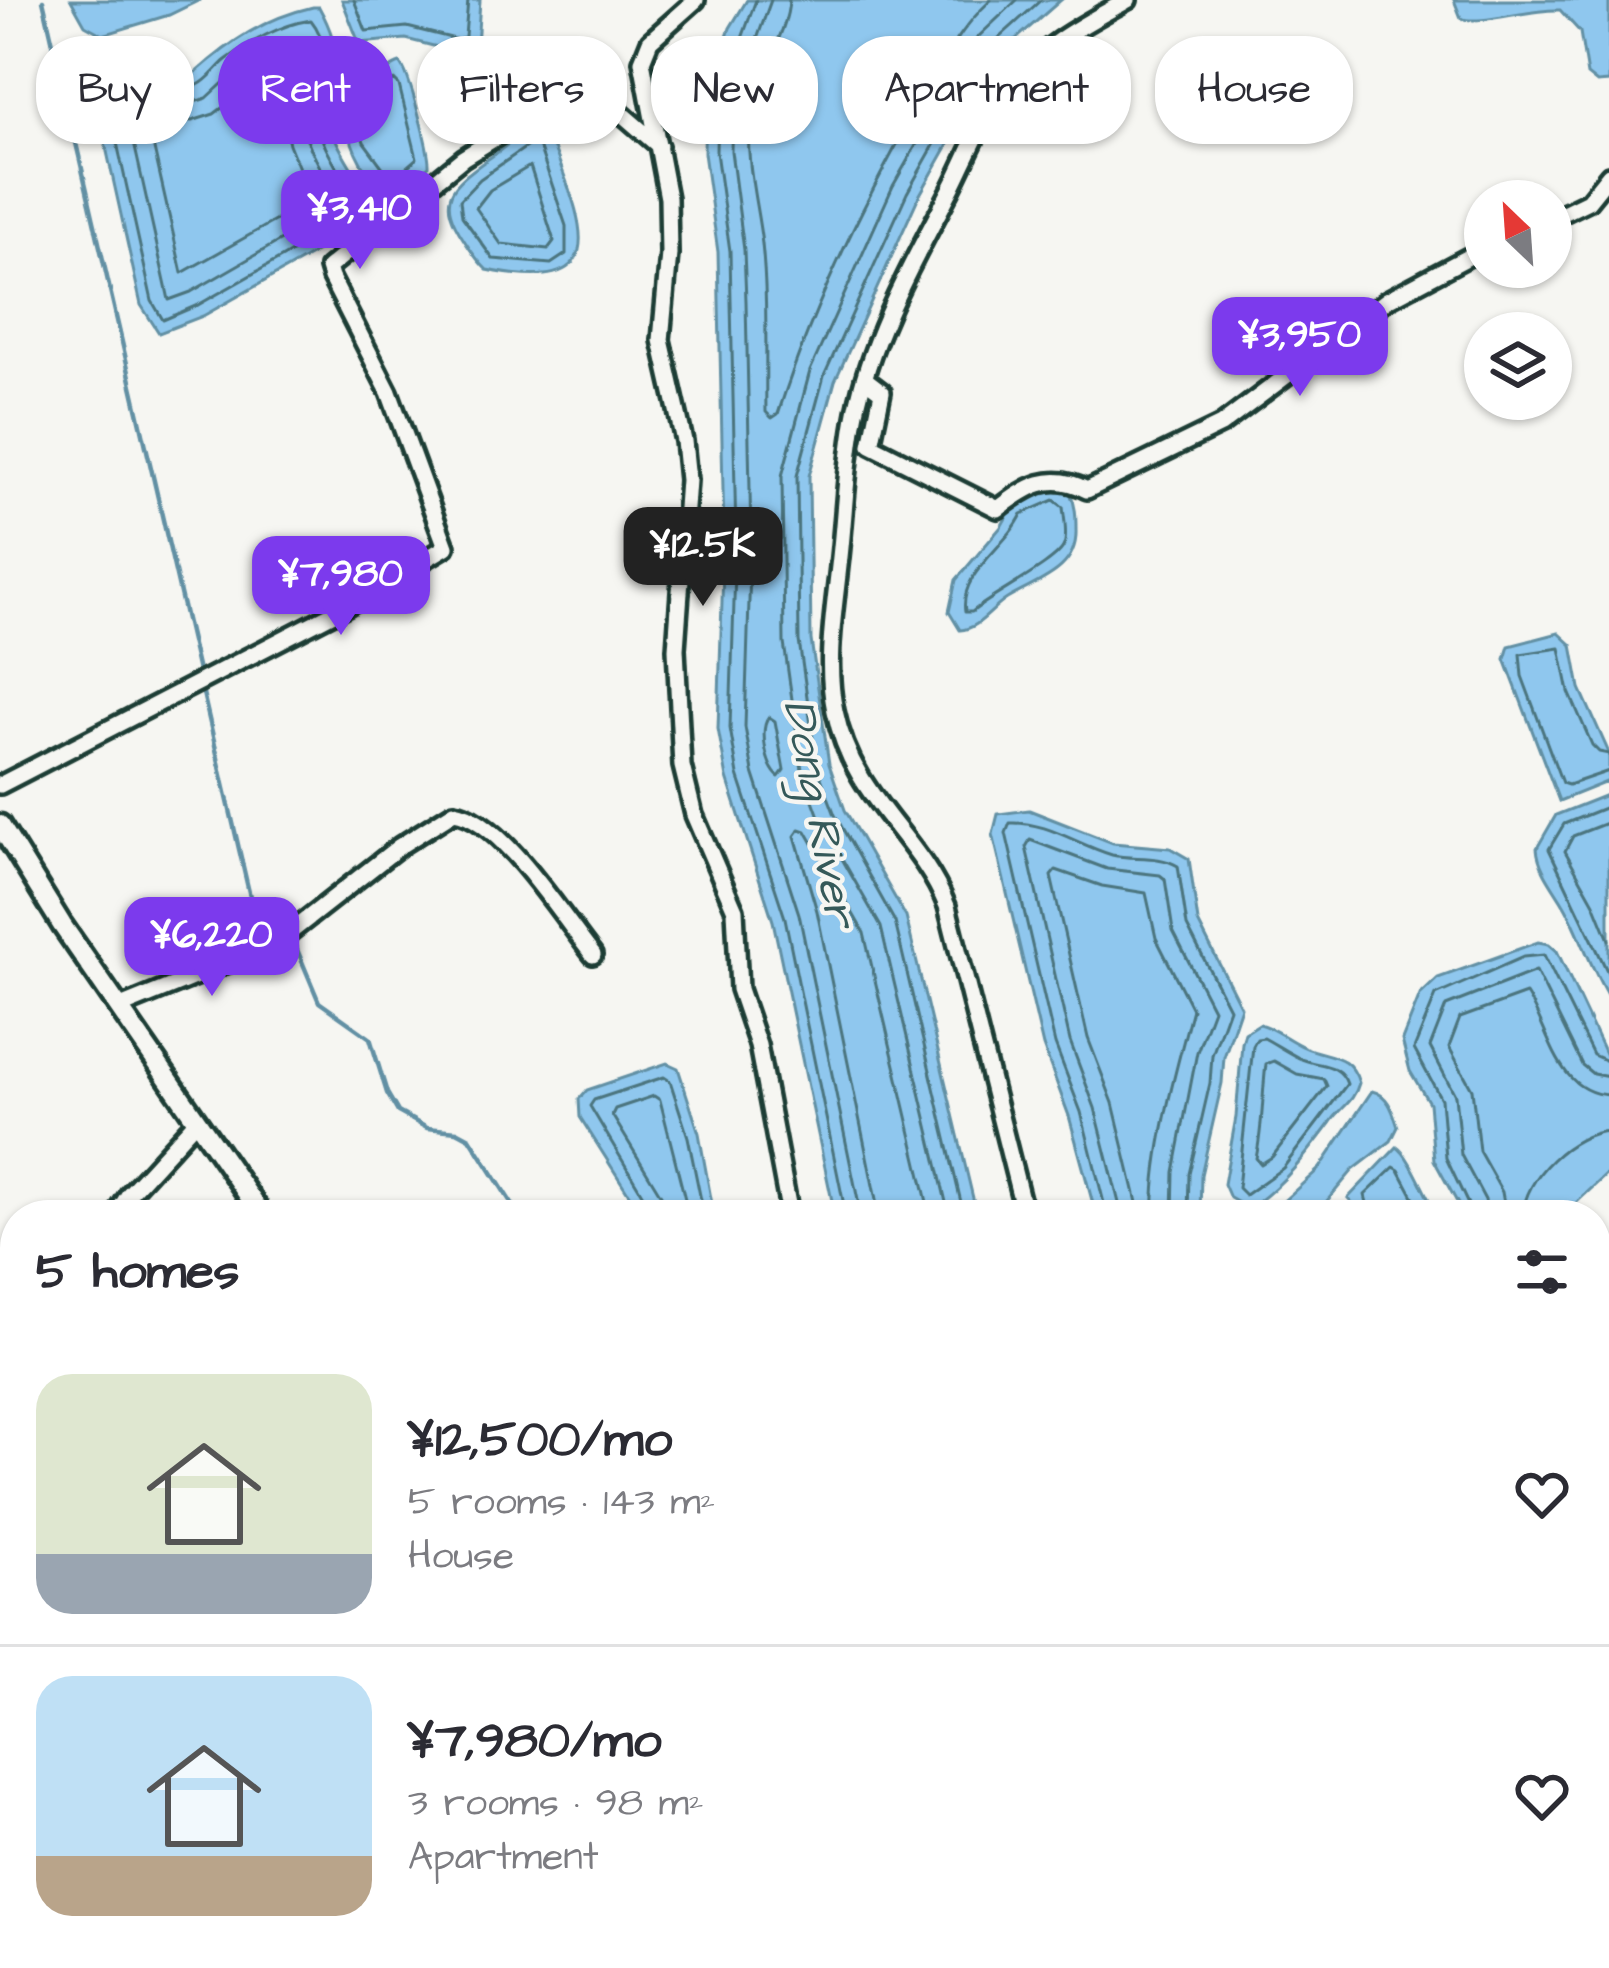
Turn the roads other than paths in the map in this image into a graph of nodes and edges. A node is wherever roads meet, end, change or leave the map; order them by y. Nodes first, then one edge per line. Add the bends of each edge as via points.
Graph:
1 (696, 0) edge
2 (1128, 0) edge
3 (659, 146) junction
4 (1609, 175) edge
5 (1572, 209) edge
6 (1464, 259) edge
7 (865, 379) junction
8 (0, 784) edge
9 (0, 825) edge
10 (593, 955) dead end
11 (118, 1008) junction
12 (196, 1121) junction
13 (127, 1200) edge
14 (251, 1200) edge
15 (787, 1200) edge
16 (1021, 1200) edge
17 (218, 1968) edge
18 (231, 1968) edge

1 - 3 street via 643,53
2 - 7 street via 1040,55 1005,89 940,209
3 - 8 street via 585,82 463,158 328,268 388,392 446,548
3 - 15 street via 670,226 662,354 688,480 676,649 682,766 735,910 739,989 758,1045
4 - 5 street
6 - 7 street via 1387,299 1183,447 1087,490 1040,482 998,509 871,446 882,392
7 - 16 street via 832,639 834,709 864,786 947,906
9 - 11 street
10 - 11 street via 531,872 461,812 428,826 263,951
11 - 12 street
12 - 13 street
12 - 14 street
17 - 18 street

